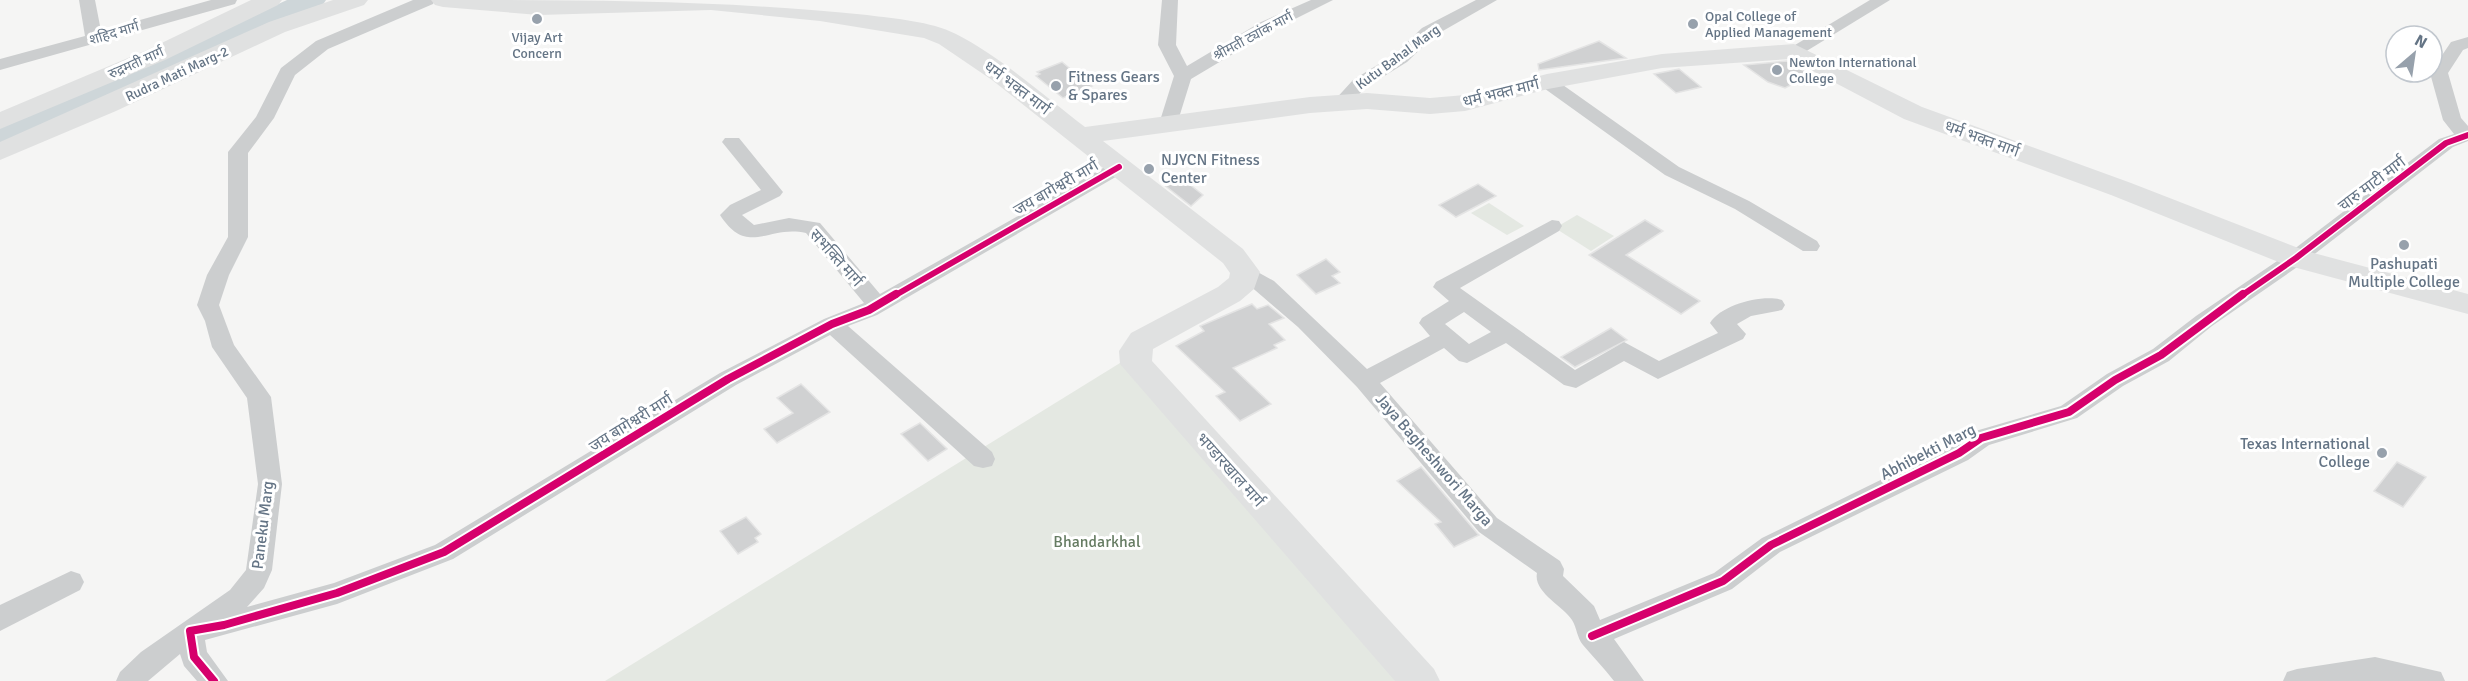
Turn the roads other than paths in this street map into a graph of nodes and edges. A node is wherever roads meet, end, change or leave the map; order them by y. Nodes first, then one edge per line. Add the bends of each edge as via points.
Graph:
1 (87, 0) edge
2 (229, 0) edge
3 (270, 0) edge
4 (356, 0) edge
5 (427, 0) edge
6 (443, 0) edge
7 (1170, 0) edge
8 (1325, 0) edge
9 (1489, 0) edge
10 (1882, 0) edge
11 (532, 4) edge
12 (574, 4) edge
13 (94, 39) junction
14 (2468, 42) edge
15 (1794, 51) junction
16 (0, 65) edge
17 (1183, 76) junction
18 (1547, 82) junction
19 (1341, 102) junction
20 (0, 121) edge
21 (1168, 124) junction
22 (2467, 135) edge
23 (1081, 136) junction
24 (732, 142) dead end
25 (0, 152) edge
26 (1119, 167) junction
27 (1552, 226) dead end
28 (1810, 246) dead end
29 (2296, 258) junction
30 (1244, 277) junction
31 (1465, 302) junction
32 (2468, 304) edge
33 (877, 305) junction
34 (1774, 305) dead end
35 (832, 324) junction
36 (1507, 333) junction
37 (1446, 337) junction
38 (1365, 381) junction
39 (983, 459) dead end
40 (71, 582) dead end
41 (0, 619) edge
42 (190, 631) junction
43 (1592, 636) junction
44 (130, 681) edge
45 (214, 681) edge
46 (1420, 681) edge
47 (1630, 681) edge
48 (2297, 681) edge
49 (2431, 681) edge

1 - 13 street
2 - 13 street, शहिद मार्ग
3 - 20 main road, रुद्रमती मार्ग via 165,51
4 - 25 main road, Rudra Mati Marg-2 via 277,27
5 - 42 street, Paneku Marg via 332,41 297,63 280,84 265,118 238,152 238,237 208,305 223,346 259,397 270,484 256,580 240,598
6 - 11 main road
7 - 17 street via 1167,45
8 - 17 street, श्रीमती ट्यांक मार्ग via 1267,26
9 - 19 street, Kutu Bahal Marg via 1428,32 1401,58 1359,84
10 - 15 street
11 - 12 main road, धर्म भक्त मार्ग
12 - 23 main road, धर्म भक्त मार्ग via 736,5 929,32 965,50
13 - 16 street, शहिद मार्ग
14 - 22 street via 2457,46 2439,73 2452,120
15 - 18 main road, धर्म भक्त मार्ग via 1662,61
15 - 29 main road, धर्म भक्त मार्ग via 1913,112
17 - 21 street
18 - 19 main road, धर्म भक्त मार्ग via 1465,103 1430,106
18 - 28 street via 1672,171 1742,205
19 - 21 main road, धर्म भक्त मार्ग
21 - 23 main road, धर्म भक्त मार्ग
22 - 29 street, चारु माटी मार्ग via 2446,143
23 - 26 main road, जय बागेश्वरी मार्ग
24 - 33 street, सभक्ति मार्ग via 773,192 730,215 750,233 776,225 802,224 813,228
26 - 30 main road, जय बागेश्वरी मार्ग via 1233,256
26 - 33 street, जय बागेश्वरी मार्ग
27 - 31 street via 1444,287
29 - 32 main road, धर्म भक्त मार्ग
29 - 43 street, Abhibekti Marg via 2204,321 2161,356 2115,380 2069,412 1981,438 1959,453 1771,545 1723,581
30 - 38 street, Jaya Bagheshwori Marga via 1266,286
30 - 46 main road, भण्डारखाल मार्ग via 1229,294 1142,341 1135,351 1136,364
31 - 36 street
31 - 37 street via 1430,323
33 - 35 street, जय बागेश्वरी मार्ग
34 - 36 street via 1744,310 1721,322 1735,334 1658,371 1624,350 1576,380
35 - 39 street
35 - 42 street, जय बागेश्वरी मार्ग via 728,379 444,552 337,593
36 - 37 street via 1467,355
37 - 38 street
38 - 43 street, Jaya Bagheshwori Marga via 1488,525 1551,569 1550,579 1584,614
40 - 41 street
42 - 44 street, Paneku Marg
42 - 45 street via 194,657
43 - 47 street, Jaya Bagheshwori Marga
48 - 49 street via 2375,669

